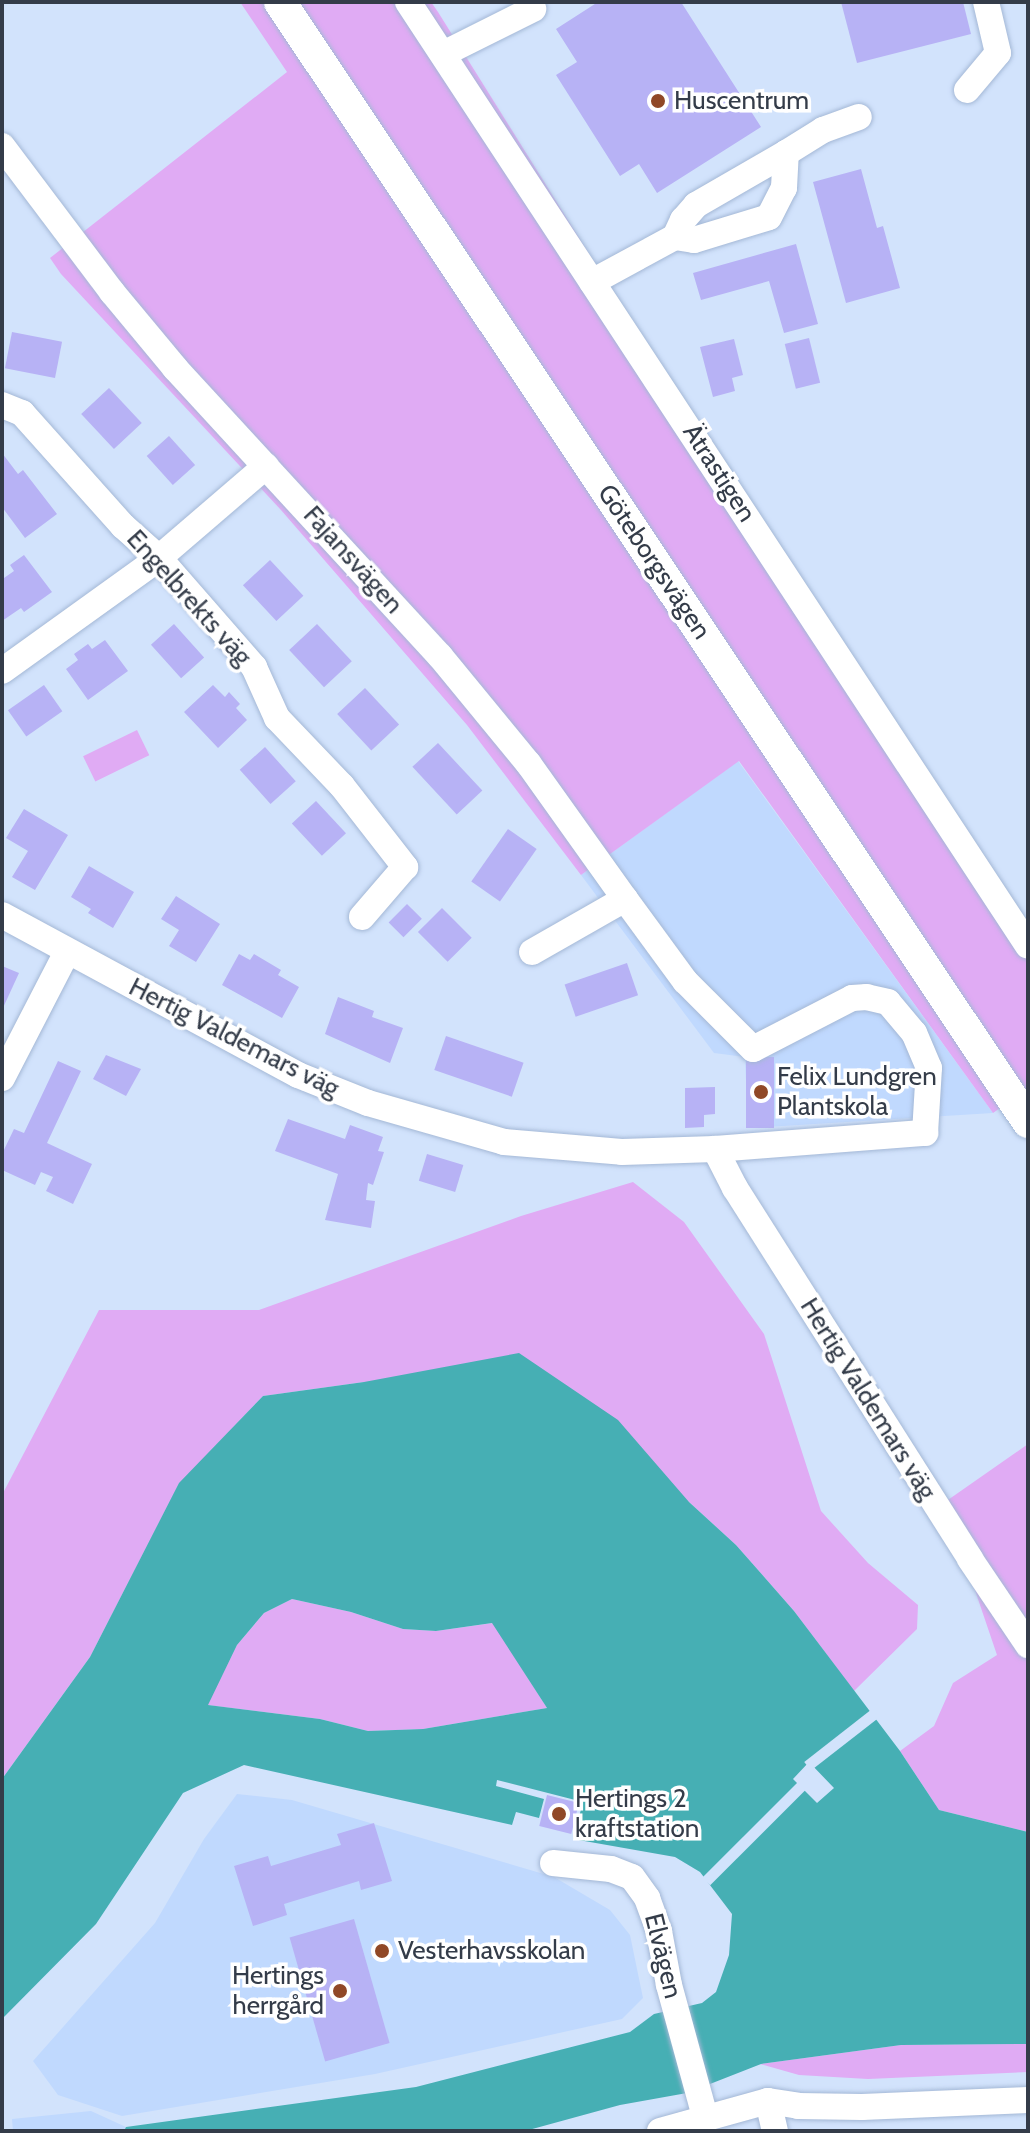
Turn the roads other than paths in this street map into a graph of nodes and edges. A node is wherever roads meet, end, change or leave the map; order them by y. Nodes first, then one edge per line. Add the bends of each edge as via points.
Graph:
1 (280, 2) edge
2 (408, 2) edge
3 (986, 2) edge
4 (533, 9) dead end
5 (443, 54) junction
6 (967, 90) dead end
7 (859, 117) dead end
8 (2, 146) edge
9 (786, 153) junction
10 (675, 237) junction
11 (592, 282) junction
12 (2, 405) edge
13 (266, 466) junction
14 (159, 558) junction
15 (2, 671) edge
16 (625, 899) junction
17 (2, 915) edge
18 (362, 917) dead end
19 (1028, 946) edge
20 (67, 952) junction
21 (532, 952) dead end
22 (2, 1078) edge
23 (1028, 1122) edge
24 (925, 1133) joint
25 (715, 1149) junction
26 (1028, 1645) edge
27 (553, 1863) dead end
28 (1028, 2100) edge
29 (768, 2101) junction
30 (705, 2117) junction
31 (660, 2131) edge
32 (775, 2131) edge

1 - 23 main road, Göteborgsvägen
2 - 5 street, Ätrastigen
3 - 6 street via 998,53
4 - 5 street
5 - 11 street, Ätrastigen
7 - 9 street via 823,130
8 - 13 street, Fajansvägen via 148,336
9 - 10 street via 696,205
9 - 10 street via 784,188 769,217 694,240
10 - 11 street
11 - 19 street, Ätrastigen
12 - 14 street, Engelbrekts väg via 22,413 123,526
13 - 14 street
13 - 16 street, Fajansvägen via 450,668 528,763
14 - 15 street
14 - 18 street, Engelbrekts väg via 254,667 277,718 342,786 405,867
16 - 21 street
16 - 24 street, Fajansvägen via 685,981 753,1049 852,998 888,1002 914,1033 929,1068
17 - 20 street, Hertig Valdemars väg
20 - 22 street
20 - 25 street, Hertig Valdemars väg via 298,1075 446,1127 504,1142 609,1151
24 - 25 street, Hertig Valdemars väg
25 - 26 street, Hertig Valdemars väg
27 - 30 street, Elvägen via 611,1869 632,1877 647,1898
28 - 29 street via 862,2107
29 - 30 street
29 - 32 street
30 - 31 street

